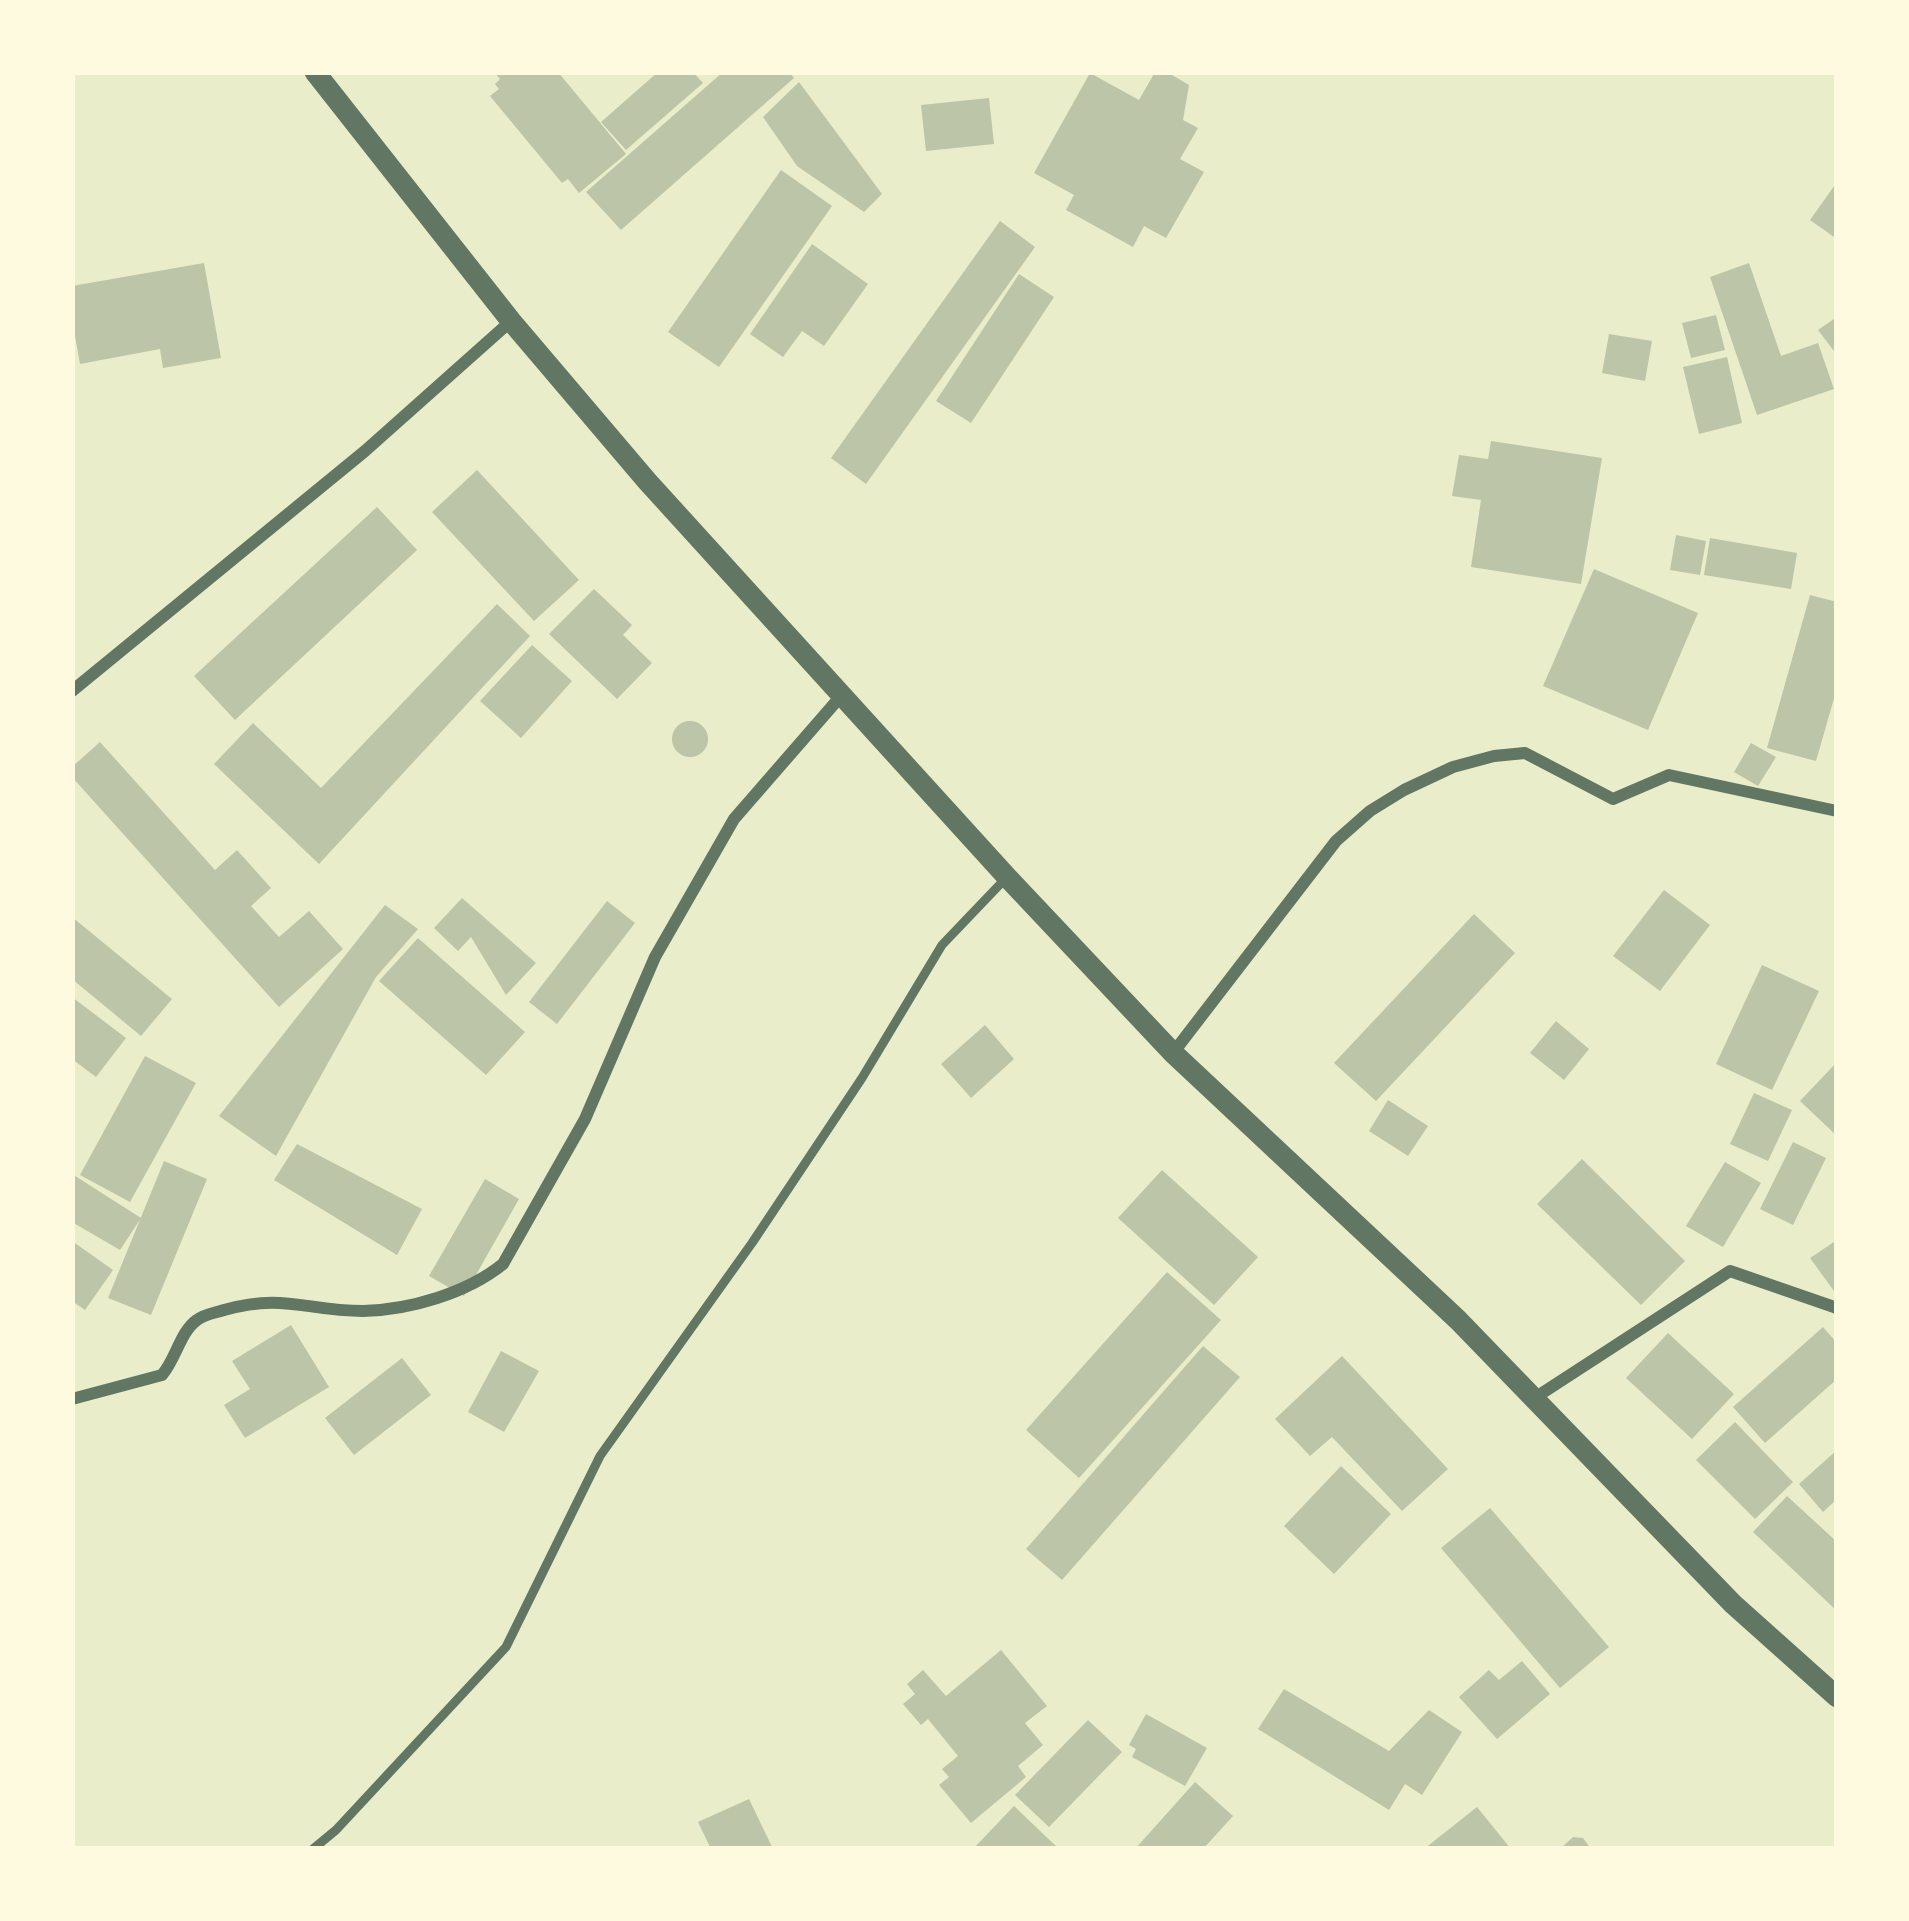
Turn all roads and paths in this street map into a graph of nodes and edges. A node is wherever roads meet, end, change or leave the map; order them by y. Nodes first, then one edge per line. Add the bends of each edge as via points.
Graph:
1 (315, 72) edge
2 (511, 321) junction
3 (72, 691) edge
4 (841, 696) junction
5 (1837, 812) edge
6 (1007, 877) junction
7 (1173, 1053) junction
8 (1837, 1308) edge
9 (72, 1399) edge
10 (1533, 1399) junction
11 (1837, 1696) edge
12 (313, 1849) edge

1 - 2 street
2 - 3 street
2 - 4 street
4 - 6 street
4 - 9 street via 734,819 655,957 585,1119 503,1264 462,1290 385,1309 258,1300 207,1315 189,1328 162,1375
5 - 7 street via 1669,775 1613,799 1525,753 1453,767 1370,811 1336,841
6 - 7 street
6 - 12 lane via 942,945 752,1243 600,1456 506,1647
7 - 10 street
8 - 10 street via 1730,1271
10 - 11 street via 1733,1604

